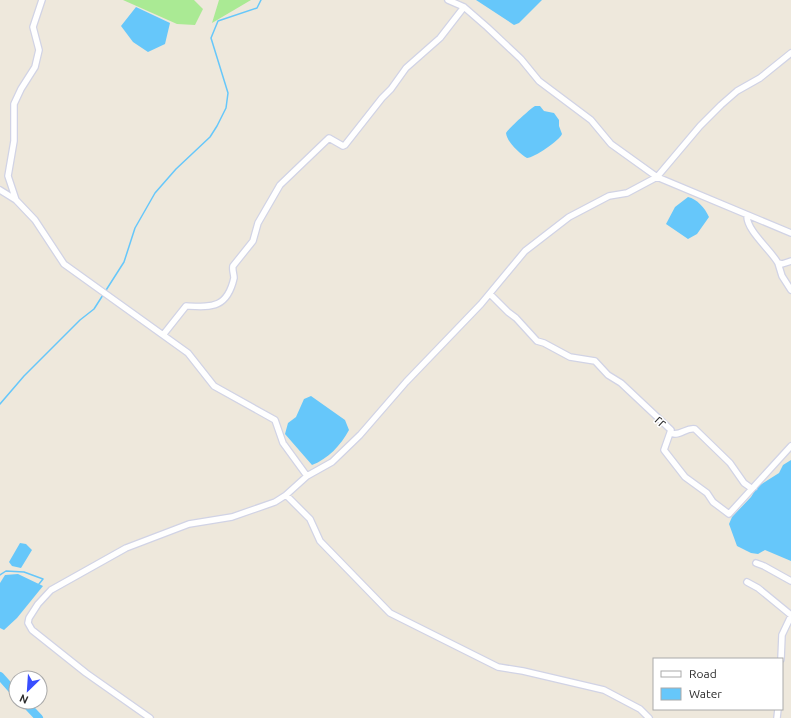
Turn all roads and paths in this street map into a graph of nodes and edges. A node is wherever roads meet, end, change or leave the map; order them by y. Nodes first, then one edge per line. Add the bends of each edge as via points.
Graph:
1 (42, 0) edge
2 (448, 0) edge
3 (464, 7) junction
4 (791, 53) edge
5 (658, 177) junction
6 (0, 190) edge
7 (16, 200) junction
8 (746, 216) junction
9 (791, 233) edge
10 (791, 261) edge
11 (778, 263) junction
12 (791, 290) edge
13 (490, 294) junction
14 (162, 335) junction
15 (670, 433) junction
16 (791, 446) edge
17 (307, 476) junction
18 (754, 487) junction
19 (286, 495) junction
20 (756, 564) dead end
21 (791, 581) edge
22 (747, 582) dead end
23 (791, 615) edge
24 (781, 658) edge
25 (150, 718) edge
26 (649, 718) edge

1 - 7 street via 33,27 38,50 35,67 14,104 14,141 8,176
2 - 3 street
3 - 5 street via 508,46 539,81 591,120 611,144
3 - 14 street via 440,38 406,68 345,145 329,138 280,185 258,224 253,241 233,266 234,277 226,298 210,307 186,306
4 - 5 street via 720,105
5 - 8 street
5 - 13 street via 627,193 609,196 558,224 525,251
6 - 7 street
7 - 14 street via 35,220 64,264
8 - 9 street
8 - 11 street via 751,230
10 - 11 street
11 - 12 street via 782,276
13 - 15 street, rr via 537,341 570,356 596,361 608,375 621,383 668,427
13 - 17 street via 406,382 360,435 332,462
14 - 17 street via 188,353 214,386 274,420 284,443
15 - 18 street via 678,434 691,428 695,429 730,463 744,483 751,488
15 - 18 street, rr via 664,450 675,466 729,514
16 - 18 street, rr
17 - 19 street
19 - 25 street via 275,502 232,517 189,524 126,548 51,590 31,613 28,623 42,639
19 - 26 street via 310,519 320,541 390,613 498,667 604,690 640,709
20 - 21 street
22 - 23 street
23 - 24 street via 782,635

